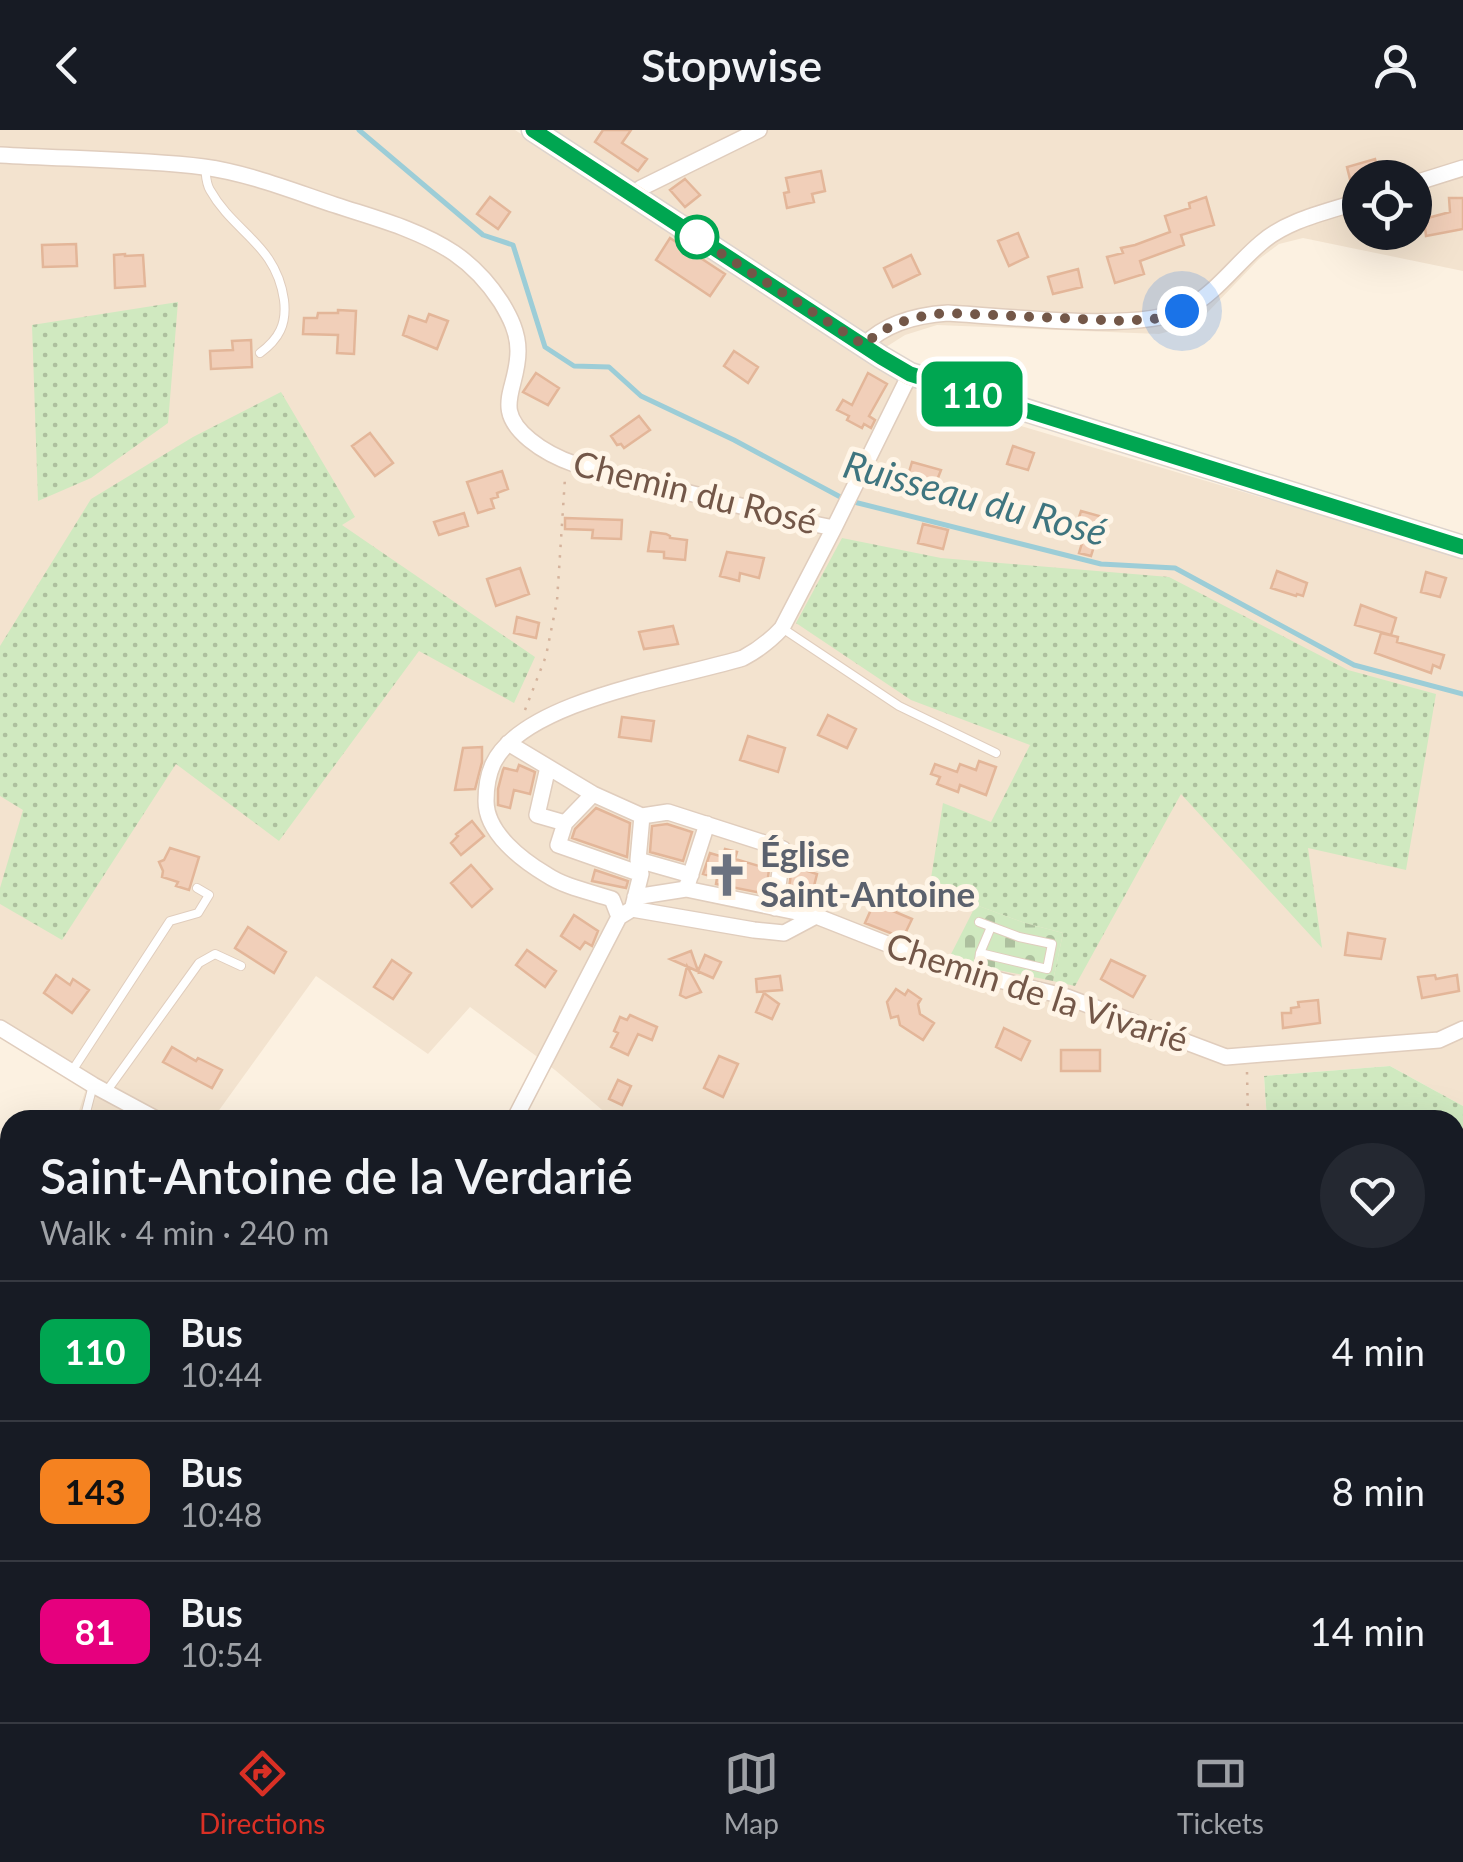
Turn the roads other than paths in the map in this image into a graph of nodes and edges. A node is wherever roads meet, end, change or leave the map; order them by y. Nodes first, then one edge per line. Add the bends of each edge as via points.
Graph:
1 (533, 130) edge
2 (760, 130) edge
3 (0, 155) edge
4 (205, 167) junction
5 (1463, 168) edge
6 (1432, 178) edge
7 (632, 196) junction
8 (1342, 208) edge
9 (864, 345) junction
10 (260, 353) dead end
11 (910, 374) junction
12 (834, 528) junction
13 (1463, 547) edge
14 (782, 628) junction
15 (514, 738) junction
16 (996, 753) dead end
17 (548, 767) junction
18 (593, 794) junction
19 (642, 816) junction
20 (565, 823) junction
21 (707, 824) junction
22 (639, 867) junction
23 (688, 882) junction
24 (197, 888) dead end
25 (628, 908) junction
26 (774, 908) junction
27 (816, 916) junction
28 (979, 922) dead end
29 (992, 927) junction
30 (1019, 937) junction
31 (980, 952) junction
32 (1015, 961) junction
33 (241, 966) dead end
34 (976, 975) junction
35 (0, 1028) edge
36 (1463, 1028) edge
37 (72, 1071) junction
38 (100, 1089) junction
39 (89, 1110) edge
40 (139, 1110) edge
41 (519, 1110) edge

1 - 7 main road
2 - 7 street
3 - 4 street, Chemin du Rosé
4 - 10 lane via 207,187 265,252 282,288 283,325
4 - 12 street, Chemin du Rosé via 400,227 470,265 501,302 517,338 512,422 544,450 566,462
5 - 6 street
7 - 9 main road
8 - 9 street via 1282,229 1208,296 1164,318 924,315
9 - 11 main road
11 - 12 street
11 - 13 main road
12 - 14 street
14 - 15 street via 743,658 568,706
14 - 16 lane via 900,706
15 - 17 street
15 - 25 street via 493,764 486,790 494,831 549,877
17 - 18 street
17 - 20 street via 537,815
18 - 19 street
18 - 20 street
19 - 21 street via 668,812
19 - 22 street
20 - 22 street, Chemin de la Vivarié via 558,845
21 - 23 street
21 - 26 street via 783,848
22 - 23 street, Chemin de la Vivarié
22 - 25 street
23 - 25 street
23 - 26 street, Chemin de la Vivarié
24 - 37 lane via 208,895 198,913 170,920
25 - 27 street via 784,933
25 - 41 street
26 - 27 street, Chemin de la Vivarié
27 - 34 street, Chemin de la Vivarié
28 - 29 lane
29 - 30 lane
29 - 31 lane
30 - 32 lane
30 - 32 lane via 1052,944 1047,969
31 - 32 lane
31 - 34 lane
33 - 38 lane via 216,954 199,963
34 - 36 street, Chemin de la Vivarié via 1067,996 1226,1058 1439,1040
35 - 37 street
37 - 38 street
38 - 39 lane
38 - 40 street

